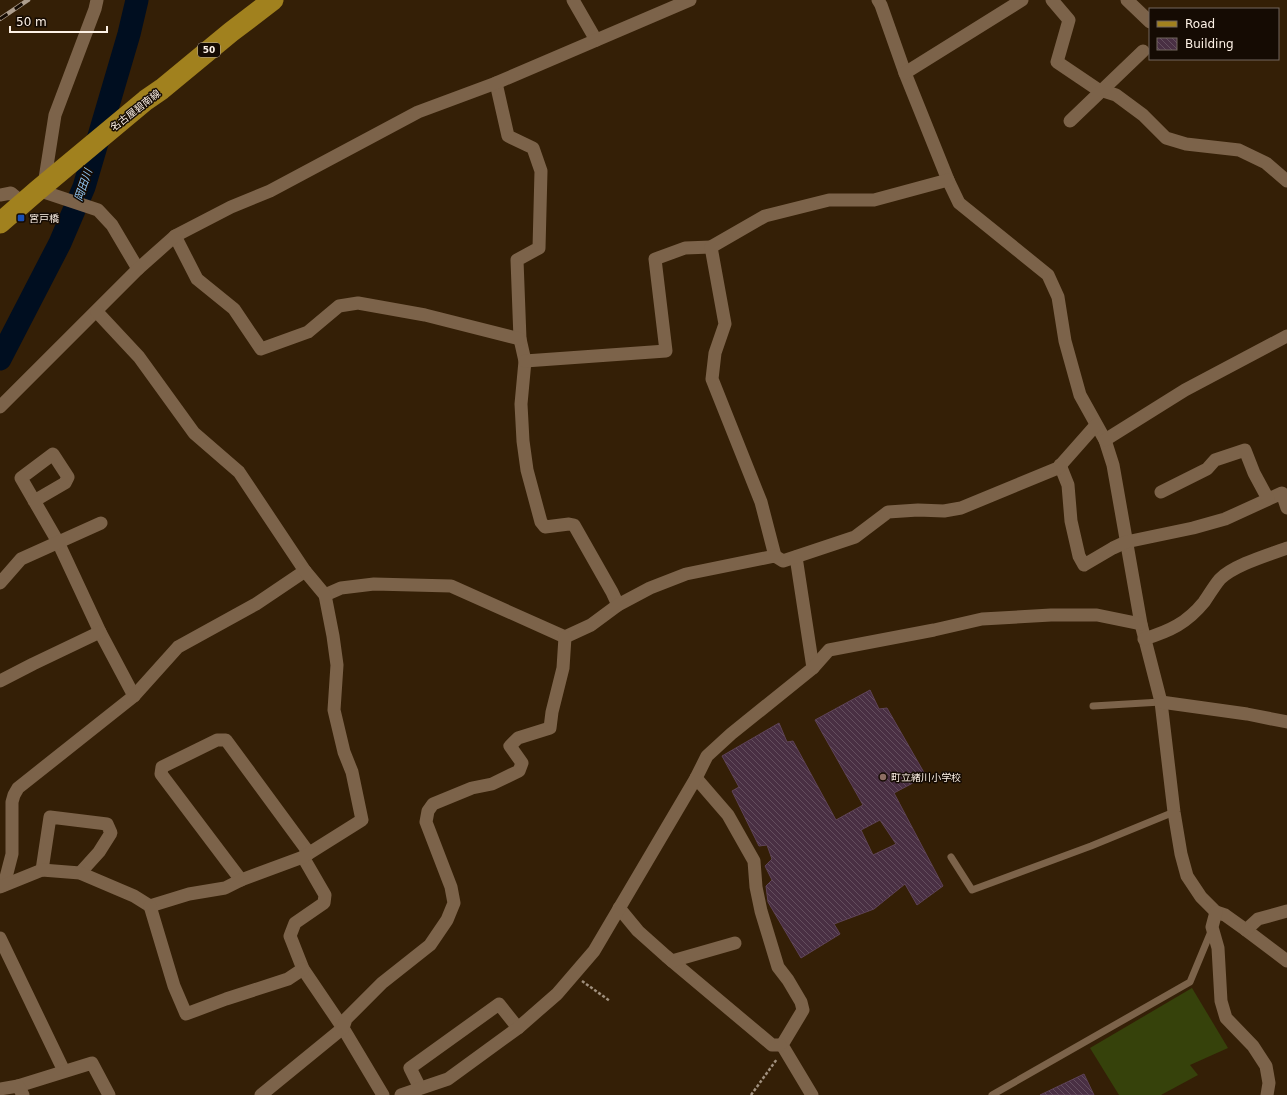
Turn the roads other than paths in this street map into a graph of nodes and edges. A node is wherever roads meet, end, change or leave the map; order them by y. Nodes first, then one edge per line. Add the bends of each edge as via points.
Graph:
1 (97, 0) edge
2 (273, 0) edge
3 (573, 0) edge
4 (690, 0) edge
5 (878, 0) edge
6 (1022, 0) edge
7 (1052, 0) edge
8 (1127, 0) edge
9 (1149, 21) edge
10 (596, 40) junction
11 (1143, 51) dead end
12 (905, 73) junction
13 (496, 83) junction
14 (1102, 90) junction
15 (1070, 121) dead end
16 (948, 180) junction
17 (1287, 181) edge
18 (40, 189) junction
19 (0, 195) edge
20 (0, 223) edge
21 (175, 236) junction
22 (711, 247) junction
23 (138, 269) junction
24 (97, 312) junction
25 (1287, 336) edge
26 (520, 339) junction
27 (525, 361) junction
28 (0, 407) edge
29 (1096, 425) junction
30 (1105, 440) junction
31 (1060, 465) junction
32 (1161, 492) dead end
33 (1268, 499) junction
34 (34, 501) dead end
35 (1287, 508) edge
36 (101, 523) dead end
37 (58, 542) junction
38 (1126, 542) junction
39 (1287, 548) edge
40 (775, 556) junction
41 (796, 556) junction
42 (305, 571) junction
43 (0, 583) edge
44 (325, 595) junction
45 (618, 605) junction
46 (1141, 624) junction
47 (100, 632) junction
48 (565, 637) junction
49 (1144, 639) junction
50 (813, 668) junction
51 (0, 682) edge
52 (134, 696) junction
53 (1161, 702) junction
54 (1093, 706) dead end
55 (1287, 722) edge
56 (696, 778) junction
57 (1174, 812) junction
58 (306, 855) junction
59 (951, 857) dead end
60 (42, 870) junction
61 (80, 873) junction
62 (242, 880) junction
63 (2, 886) edge
64 (150, 906) junction
65 (619, 908) junction
66 (1287, 911) edge
67 (1216, 912) junction
68 (1212, 927) junction
69 (1246, 930) junction
70 (0, 938) edge
71 (735, 943) dead end
72 (672, 961) junction
73 (1287, 961) edge
74 (302, 969) junction
75 (343, 1028) junction
76 (518, 1028) junction
77 (780, 1045) road end
78 (64, 1071) junction
79 (420, 1088) junction
80 (0, 1090) edge
81 (20, 1090) edge
82 (109, 1095) edge
83 (261, 1095) edge
84 (383, 1095) edge
85 (401, 1095) edge
86 (812, 1095) edge
87 (992, 1095) edge
88 (1266, 1095) edge

1 - 18 street via 55,115
2 - 18 main road, 名古屋碧南線 / 50 via 162,90 146,100
3 - 10 street
4 - 10 street
5 - 12 street
6 - 12 street
7 - 14 street via 1069,20 1057,62
8 - 9 street
10 - 13 street
11 - 14 street
12 - 16 street
13 - 21 street via 418,112 270,191 231,207
13 - 26 street via 508,136 533,148 541,171 539,248 517,260
14 - 15 street
14 - 17 street via 1116,95 1143,115 1166,138 1186,144 1239,150 1266,163
16 - 22 street via 874,200 829,200 765,216
16 - 29 street via 959,203 1048,275 1058,297 1065,341 1080,396
18 - 19 street
18 - 20 main road, 名古屋碧南線 / 50
18 - 23 street via 98,210 112,225
21 - 23 street
21 - 26 street via 197,279 234,309 262,349 308,332 339,306 358,303 425,315
22 - 27 street via 685,248 655,259 666,351
22 - 40 street via 726,324 715,353 712,379 761,502
23 - 24 street
24 - 28 street
24 - 42 street via 139,357 194,433 238,472
25 - 30 street via 1185,390
26 - 27 street
27 - 45 street via 521,404 523,441 527,470 542,522 544,526 574,525
29 - 30 street
29 - 31 street
30 - 38 street via 1113,465
31 - 38 street via 1068,485 1071,521 1079,556 1084,565
31 - 41 street via 961,508 944,511 888,512 855,537
32 - 33 street via 1207,469 1215,460 1245,450
33 - 35 street via 1282,493
33 - 38 street via 1212,523
34 - 37 street
36 - 37 street
37 - 43 street via 21,559
37 - 47 street
38 - 46 street
39 - 49 street via 1238,568 1220,579 1203,603 1184,622
40 - 41 street via 783,560
40 - 45 street via 686,574 650,588
41 - 50 street
42 - 44 street
42 - 52 street via 256,604 178,647
44 - 48 street via 341,588 374,584 451,586
44 - 58 street via 337,665 334,710 344,752 352,772 362,820
45 - 48 street via 591,625
46 - 49 street
46 - 50 street via 1097,615 982,619 829,650
47 - 51 street
47 - 52 street
48 - 75 street via 563,668 550,728 518,738 510,746 522,763 519,771 492,784 472,788 433,804 428,811 426,822 451,887 454,903 447,920 430,945 382,983 346,1019
49 - 53 street
50 - 56 street via 707,756
52 - 63 street via 18,788 12,802 12,854
53 - 54 lane
53 - 55 street
53 - 57 street
56 - 65 street
56 - 86 street via 728,815 754,861 761,911 778,967 801,1002 803,1010 782,1045
57 - 59 lane via 972,890
57 - 67 street via 1187,876 1201,897
58 - 62 street
58 - 62 street via 226,740 217,740 162,767 161,774
58 - 74 street via 325,895 324,903 295,922 290,936
60 - 61 street
60 - 61 street via 50,817 107,824 112,832 99,852
60 - 63 street
61 - 64 street via 134,896
62 - 64 street via 225,888 189,894
64 - 74 street via 174,986 186,1014 288,979
65 - 72 street via 638,931
65 - 76 street via 594,951 574,975 558,994
66 - 69 street via 1258,919
67 - 68 street
67 - 69 street via 1225,915
68 - 87 lane via 1190,982
68 - 88 street via 1218,948 1221,1001 1226,1018 1253,1046 1266,1066 1269,1083
69 - 73 street
70 - 78 street
71 - 72 street
72 - 77 street via 772,1045
74 - 75 street
75 - 83 street
75 - 84 street
76 - 79 street via 448,1079
76 - 79 street via 499,1004 410,1068
78 - 81 street
78 - 82 street via 92,1063
79 - 85 street
80 - 81 street

